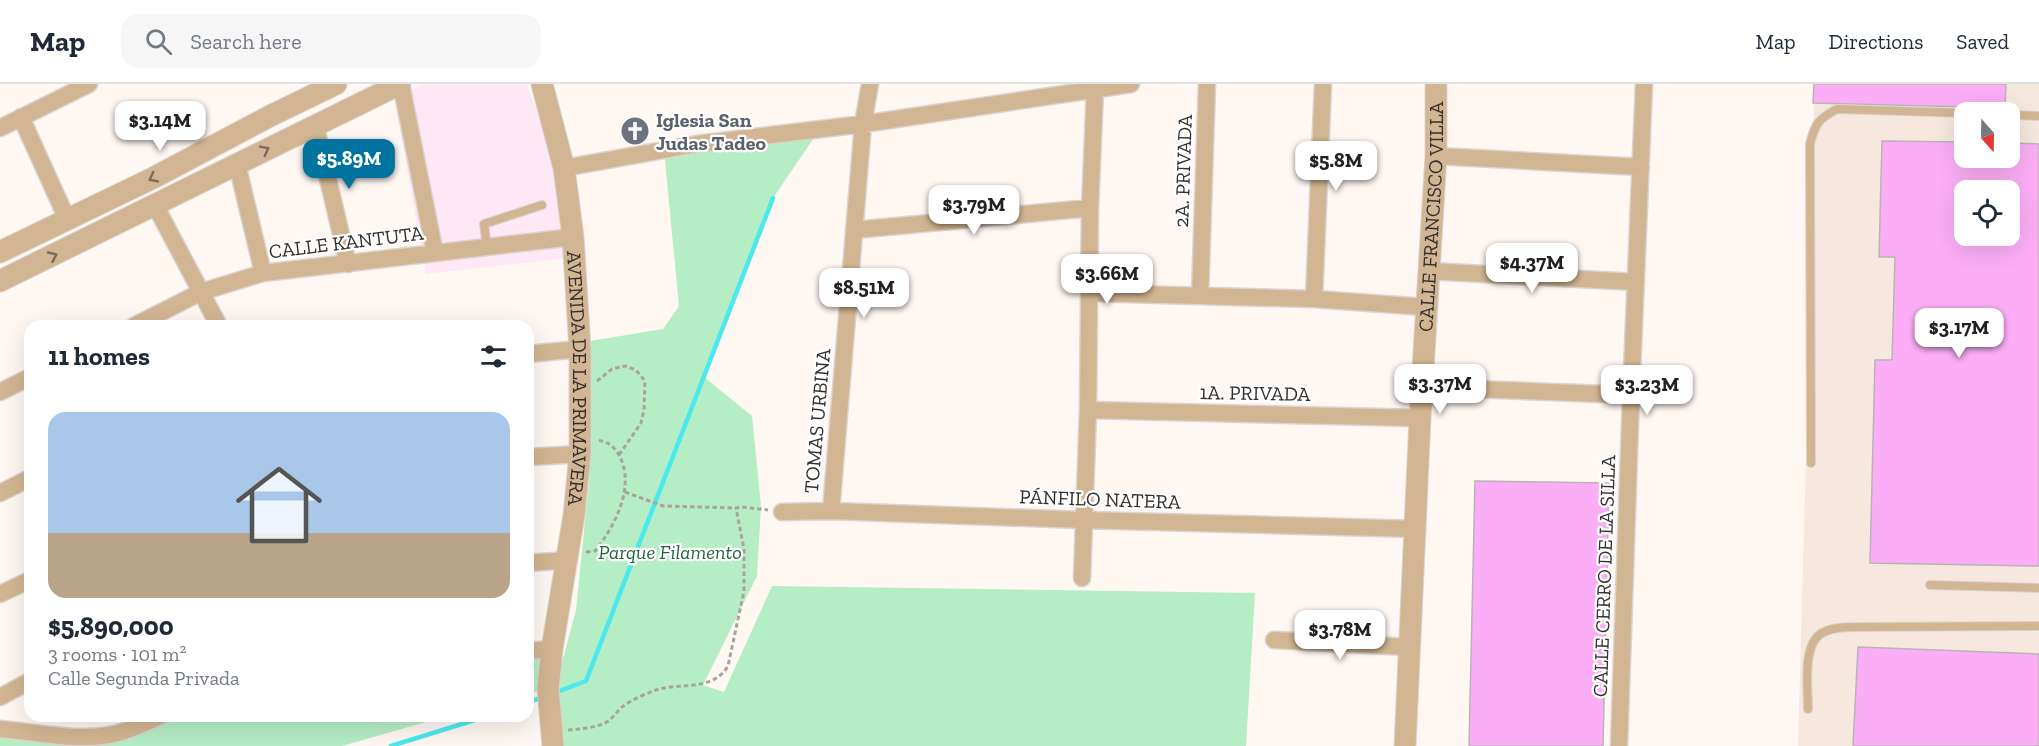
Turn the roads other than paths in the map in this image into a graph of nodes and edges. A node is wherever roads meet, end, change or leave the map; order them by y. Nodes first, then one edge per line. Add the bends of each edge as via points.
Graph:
1 (89, 84) edge
2 (336, 84) edge
3 (400, 84) edge
4 (542, 84) edge
5 (870, 84) edge
6 (1131, 84) edge
7 (1207, 84) edge
8 (1323, 84) edge
9 (1436, 84) edge
10 (1644, 84) edge
11 (1095, 89) junction
12 (1954, 113) edge
13 (2020, 115) edge
14 (2039, 116) edge
15 (21, 117) junction
16 (315, 124) junction
17 (863, 124) junction
18 (0, 128) edge
19 (1436, 156) junction
20 (237, 164) junction
21 (1641, 167) junction
22 (564, 168) junction
23 (542, 205) dead end
24 (155, 206) junction
25 (1090, 208) junction
26 (67, 219) junction
27 (854, 230) junction
28 (573, 237) junction
29 (487, 247) junction
30 (0, 252) edge
31 (435, 253) junction
32 (348, 264) junction
33 (1428, 271) junction
34 (263, 273) junction
35 (0, 281) edge
36 (1636, 282) junction
37 (201, 292) junction
38 (1090, 293) junction
39 (1200, 296) junction
40 (1314, 299) junction
41 (1426, 307) junction
42 (146, 320) edge
43 (216, 320) edge
44 (580, 349) junction
45 (534, 353) edge
46 (24, 380) edge
47 (1422, 387) junction
48 (0, 392) edge
49 (1631, 395) junction
50 (1088, 410) junction
51 (1420, 418) junction
52 (580, 446) junction
53 (534, 456) edge
54 (1811, 463) dead end
55 (24, 481) edge
56 (0, 493) edge
57 (831, 511) junction
58 (782, 512) road end
59 (1083, 520) junction
60 (1416, 529) junction
61 (569, 555) junction
62 (534, 562) edge
63 (1082, 578) dead end
64 (24, 583) edge
65 (1930, 585) dead end
66 (2039, 588) edge
67 (0, 594) edge
68 (2039, 626) edge
69 (1274, 640) dead end
70 (1408, 648) junction
71 (552, 649) junction
72 (534, 650) edge
73 (24, 684) edge
74 (0, 697) edge
75 (1808, 709) dead end
76 (146, 722) edge
77 (0, 729) edge
78 (552, 738) edge
79 (1405, 746) edge
80 (1619, 746) edge

1 - 15 street
2 -> 26 street
3 - 16 street
3 - 31 street
4 - 22 street, AVENIDA DE LA PRIMAVERA
5 - 17 street, TOMAS URBINA
6 - 11 street
7 - 39 street, 2A. PRIVADA
8 - 40 street
9 - 19 street, CALLE FRANCISCO VILLA
10 - 21 street, CALLE CERRO DE LA SILLA
11 - 17 street
11 - 25 street
12 - 54 lane via 1837,109 1822,117 1814,129 1810,144
13 - 14 lane
15 - 18 street
15 - 26 street
20 -> 16 street
16 - 32 street
17 - 22 street via 697,144
17 - 27 street, TOMAS URBINA
19 - 21 street
19 - 33 street, CALLE FRANCISCO VILLA
20 - 24 street
20 - 34 street
21 - 36 street, CALLE CERRO DE LA SILLA
22 - 28 street, AVENIDA DE LA PRIMAVERA
23 - 29 lane via 484,224
35 -> 24 street
24 - 37 street
25 - 27 street
25 - 38 street
26 - 30 street
27 - 57 street, TOMAS URBINA
28 - 29 street, CALLE KANTUTA
28 - 44 street, AVENIDA DE LA PRIMAVERA
29 - 31 street, CALLE KANTUTA
31 - 32 street, CALLE KANTUTA
32 - 34 street, CALLE KANTUTA
33 - 36 street
33 - 41 street, CALLE FRANCISCO VILLA
34 - 37 street, CALLE KANTUTA
36 - 49 street, CALLE CERRO DE LA SILLA
37 - 42 street, CALLE KANTUTA
37 - 43 street
38 - 39 street
38 - 50 street
39 - 40 street
40 - 41 street
41 - 47 street, CALLE FRANCISCO VILLA
44 - 45 street
44 - 52 street, AVENIDA DE LA PRIMAVERA
46 - 48 street
47 - 49 street
47 - 51 street, CALLE FRANCISCO VILLA
49 - 80 street, CALLE CERRO DE LA SILLA
50 - 51 street, 1A. PRIVADA
50 - 59 street
51 - 60 street, CALLE FRANCISCO VILLA
52 - 53 street
52 - 61 street, AVENIDA DE LA PRIMAVERA
55 - 56 street
57 - 58 street, PÁNFILO NATERA
57 - 59 street, PÁNFILO NATERA
59 - 60 street, PÁNFILO NATERA
59 - 63 street
60 - 70 street, CALLE FRANCISCO VILLA
61 - 62 street
61 - 71 street, AVENIDA DE LA PRIMAVERA
64 - 67 street
65 - 66 lane
68 - 75 lane via 1859,627 1820,633 1810,646
69 - 70 street
70 - 79 street, CALLE FRANCISCO VILLA
71 - 72 street
71 - 78 street, AVENIDA DE LA PRIMAVERA via 548,689
73 - 74 street
76 - 77 street via 105,736 85,737

